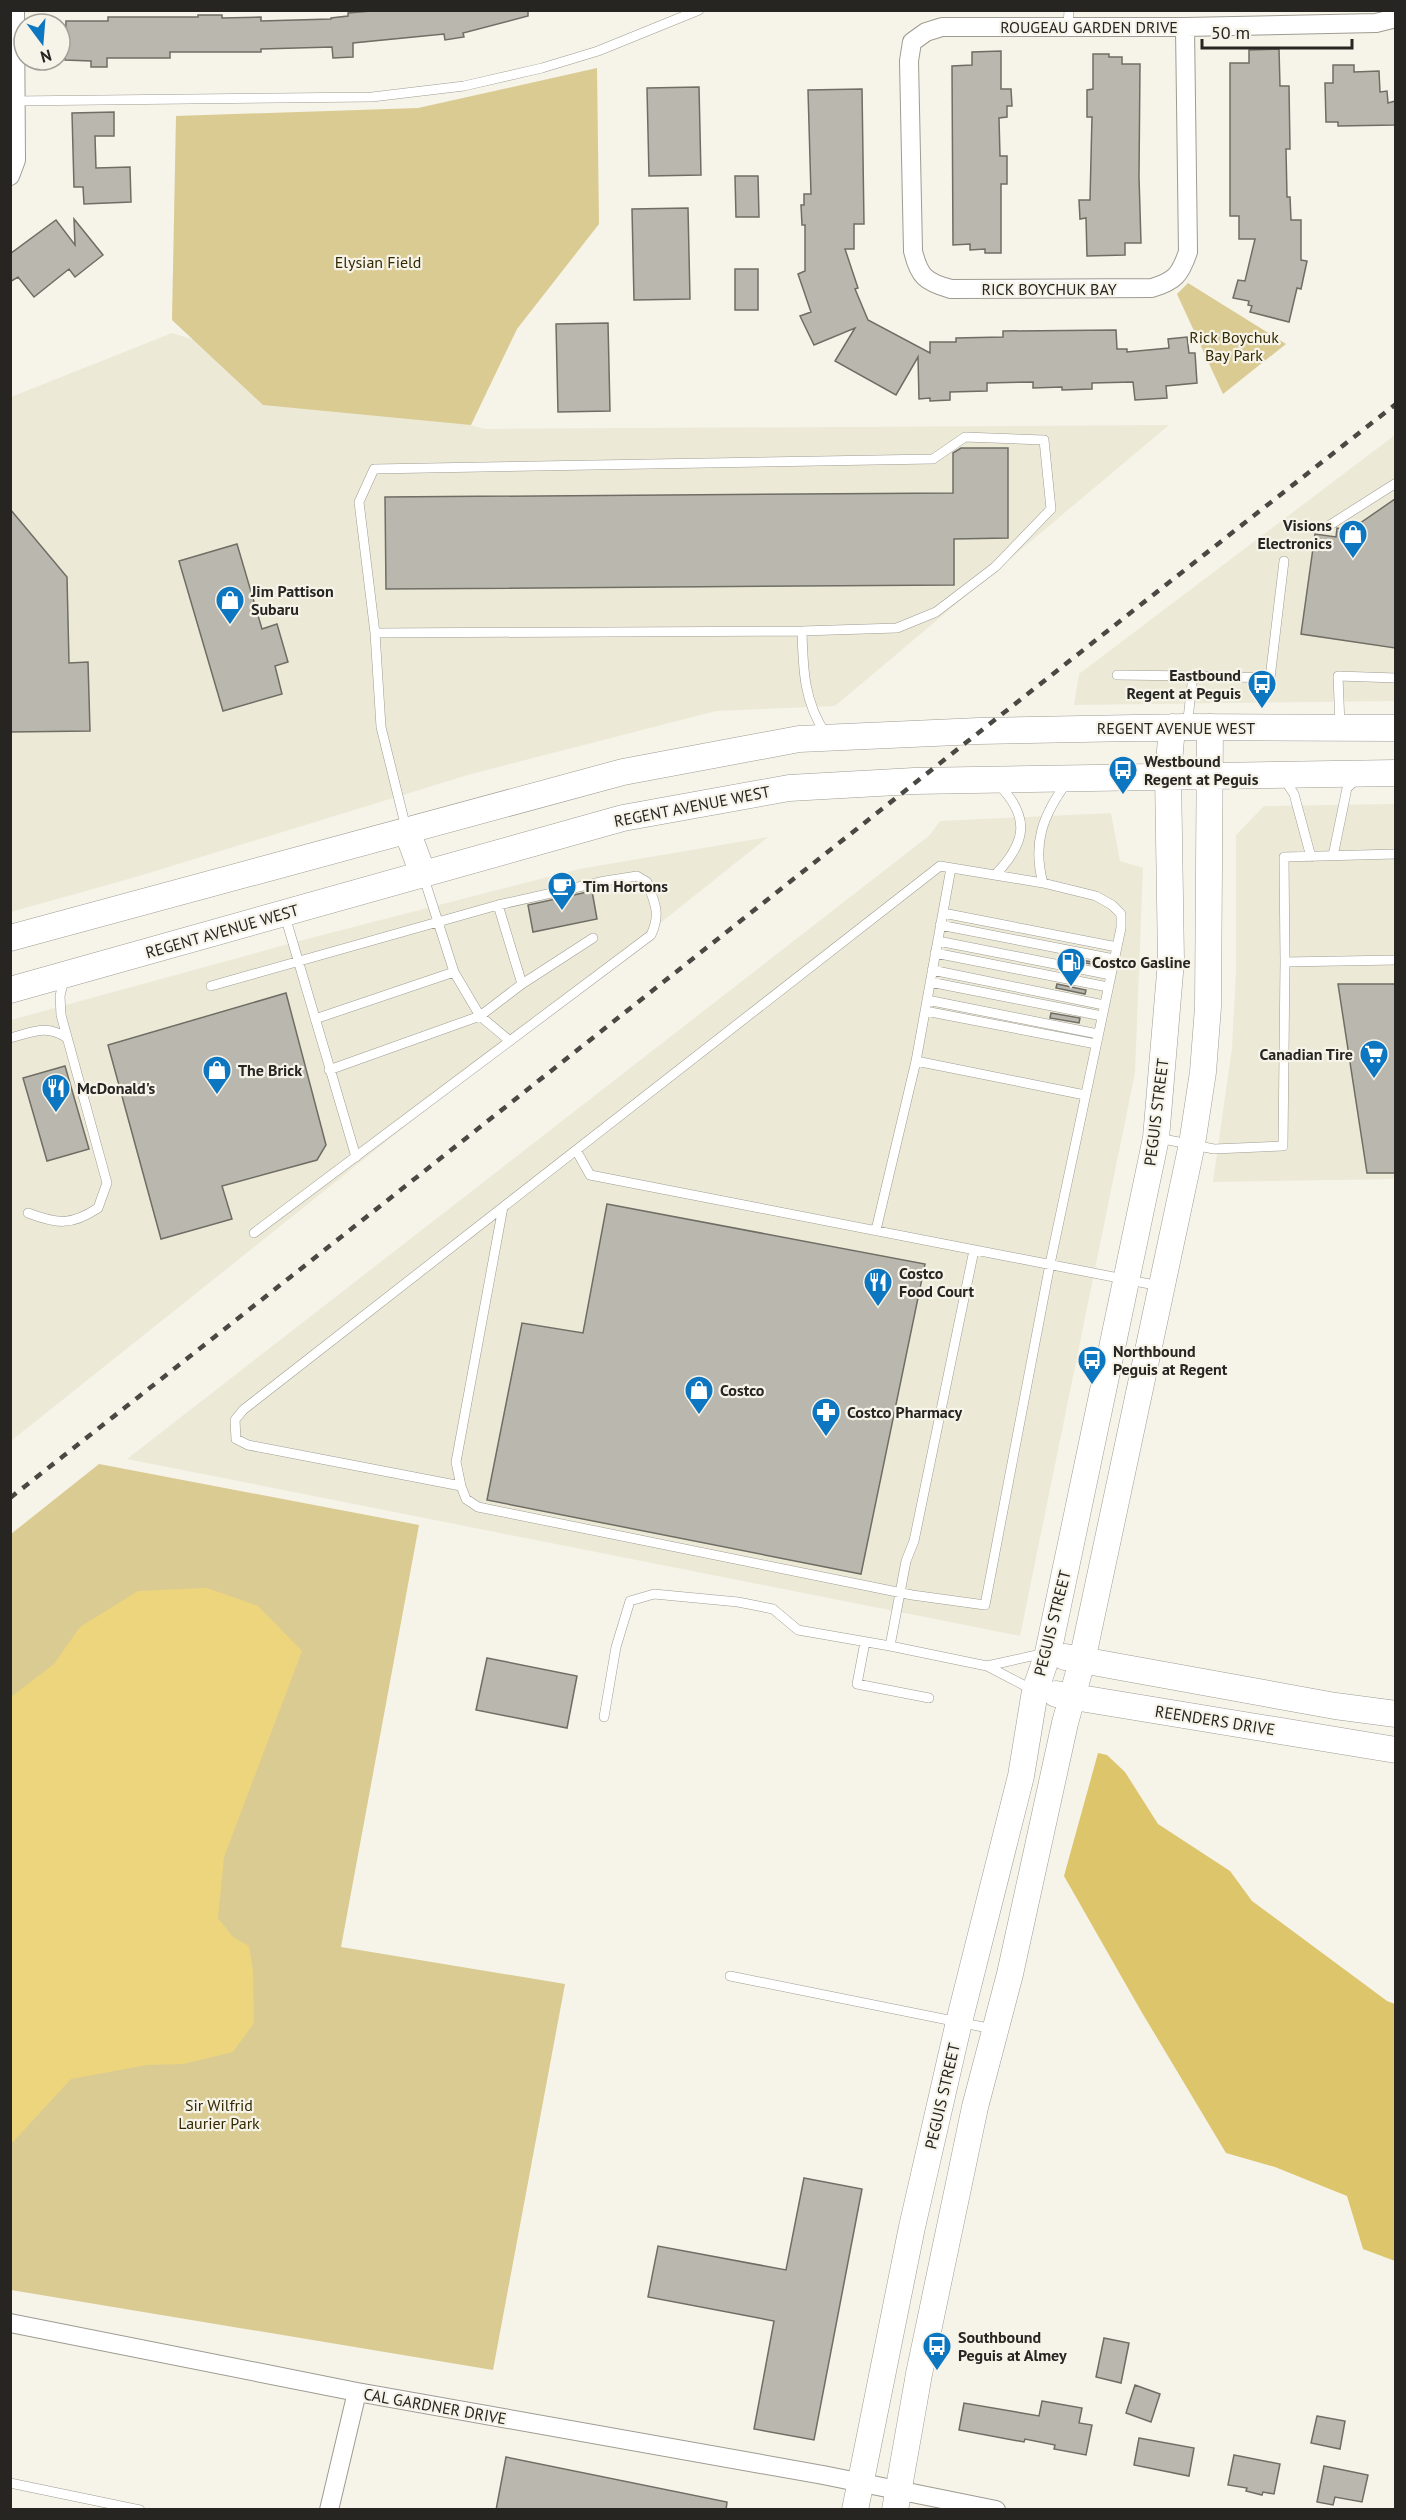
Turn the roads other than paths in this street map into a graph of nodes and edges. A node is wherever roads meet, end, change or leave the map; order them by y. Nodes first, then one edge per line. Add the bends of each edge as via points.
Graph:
1 (15, 10) edge
2 (699, 10) edge
3 (1069, 18) edge
4 (1395, 18) edge
5 (1185, 27) junction
6 (926, 32) joint
7 (13, 101) edge
8 (10, 176) edge
9 (1395, 483) edge
10 (1330, 525) dead end
11 (1284, 561) dead end
12 (802, 631) junction
13 (375, 633) junction
14 (1117, 675) dead end
15 (1193, 676) junction
16 (1395, 678) edge
17 (1387, 725) edge
18 (1190, 727) junction
19 (1340, 728) junction
20 (828, 738) junction
21 (1395, 773) edge
22 (1281, 774) junction
23 (1363, 774) junction
24 (1168, 775) junction
25 (1210, 775) junction
26 (1071, 778) junction
27 (993, 780) junction
28 (407, 831) junction
29 (1395, 854) edge
30 (1333, 856) junction
31 (1311, 857) junction
32 (951, 868) junction
33 (423, 874) junction
34 (995, 875) junction
35 (1043, 883) junction
36 (498, 905) junction
37 (285, 913) junction
38 (943, 913) junction
39 (438, 923) junction
40 (940, 925) junction
41 (10, 938) edge
42 (593, 938) dead end
43 (938, 941) junction
44 (1117, 947) junction
45 (935, 953) junction
46 (1114, 959) junction
47 (1395, 960) edge
48 (298, 961) junction
49 (1285, 962) junction
50 (932, 970) junction
51 (454, 972) junction
52 (66, 974) junction
53 (1111, 975) junction
54 (930, 982) junction
55 (522, 984) junction
56 (211, 986) dead end
57 (1108, 987) junction
58 (10, 990) edge
59 (927, 1000) junction
60 (1104, 1005) junction
61 (925, 1011) junction
62 (480, 1016) junction
63 (1102, 1016) junction
64 (315, 1019) junction
65 (1098, 1034) junction
66 (10, 1038) edge
67 (67, 1038) junction
68 (510, 1041) junction
69 (1096, 1044) junction
70 (916, 1061) junction
71 (329, 1070) junction
72 (1085, 1095) junction
73 (1156, 1138) junction
74 (1192, 1144) junction
75 (576, 1150) junction
76 (356, 1157) junction
77 (503, 1207) junction
78 (28, 1213) dead end
79 (876, 1230) junction
80 (254, 1233) dead end
81 (974, 1250) junction
82 (1050, 1264) junction
83 (1126, 1279) junction
84 (1161, 1286) junction
85 (461, 1486) junction
86 (899, 1592) junction
87 (865, 1642) junction
88 (890, 1646) junction
89 (1047, 1653) junction
90 (1082, 1661) junction
91 (987, 1666) junction
92 (1035, 1691) junction
93 (1071, 1696) junction
94 (930, 1698) dead end
95 (1395, 1714) edge
96 (604, 1717) dead end
97 (1395, 1750) edge
98 (730, 1976) dead end
99 (959, 2022) junction
100 (995, 2029) junction
101 (10, 2323) edge
102 (357, 2392) junction
103 (860, 2482) junction
104 (10, 2483) edge
105 (897, 2500) edge
106 (140, 2510) edge
107 (329, 2510) edge
108 (855, 2510) edge
109 (996, 2510) edge

1 - 7 street
2 - 7 lane via 598,51 464,86 372,97
3 - 5 street, ROUGEAU GARDEN DRIVE
3 - 6 street, ROUGEAU GARDEN DRIVE via 942,27
4 - 5 street, ROUGEAU GARDEN DRIVE via 1376,23
5 - 6 street, RICK BOYCHUK BAY via 1188,252 1183,268 1170,282 1152,288 951,289 932,284 918,270 913,251 909,60 912,42
7 - 8 street via 16,160
9 - 10 lane
11 - 15 lane via 1270,678
12 - 13 lane
12 - 13 lane via 897,628 936,612 995,567 1051,510 1044,440 965,437 933,459 374,469 359,502
12 - 20 lane via 804,682 814,717
13 - 28 lane via 381,727
14 - 15 lane
15 - 18 lane
16 - 19 lane via 1338,676
17 - 19 street, REGENT AVENUE WEST
18 - 19 street, REGENT AVENUE WEST
18 - 20 street, REGENT AVENUE WEST via 979,730
18 - 24 street, PEGUIS STREET
18 - 25 street, PEGUIS STREET
20 - 28 street, REGENT AVENUE WEST via 799,739 622,772
21 - 23 street, REGENT AVENUE WEST
22 - 23 street, REGENT AVENUE WEST
22 - 25 street, REGENT AVENUE WEST
22 - 31 lane via 1294,794
23 - 30 lane via 1347,788
24 - 25 street, REGENT AVENUE WEST
24 - 26 street, REGENT AVENUE WEST
24 - 73 street, PEGUIS STREET via 1171,961
25 - 74 street, PEGUIS STREET via 1208,1007
26 - 27 street, REGENT AVENUE WEST
26 - 35 lane via 1052,803 1043,825 1038,863
27 - 33 street, REGENT AVENUE WEST via 789,788 623,818
27 - 34 lane via 1019,811 1022,827 1018,845
28 - 33 street
28 - 41 street, REGENT AVENUE WEST
29 - 30 lane
30 - 31 lane
31 - 49 lane via 1284,857
32 - 34 lane
32 - 38 lane
32 - 75 lane via 940,866
33 - 37 street, REGENT AVENUE WEST
33 - 39 lane
34 - 35 lane
35 - 44 lane via 1096,896 1112,905 1121,914
36 - 39 lane
36 - 55 lane
36 - 68 lane via 637,876 647,882 657,922 651,935
37 - 48 lane
37 - 52 street, REGENT AVENUE WEST
38 - 40 lane
38 - 44 lane
39 - 48 lane
39 - 51 lane
40 - 43 lane
40 - 46 lane
42 - 55 lane
43 - 45 lane
43 - 53 lane
44 - 46 lane
45 - 50 lane
45 - 57 lane
46 - 53 lane
47 - 49 lane
48 - 56 lane
48 - 64 lane
49 - 74 lane via 1283,1146 1214,1149
50 - 54 lane
50 - 60 lane
51 - 62 lane
51 - 64 lane
52 - 58 street, REGENT AVENUE WEST
52 - 67 lane via 60,996
53 - 57 lane
54 - 59 lane
54 - 63 lane
55 - 62 lane
57 - 60 lane
59 - 61 lane
59 - 65 lane
60 - 63 lane
61 - 69 lane
61 - 70 lane
62 - 68 lane
62 - 71 lane
63 - 65 lane
64 - 71 lane
65 - 69 lane
66 - 67 lane via 44,1029
67 - 78 lane via 107,1183 98,1208 74,1221 48,1221
68 - 76 lane
69 - 72 lane
70 - 72 lane
70 - 79 lane
71 - 76 lane
72 - 82 lane
73 - 74 lane
73 - 83 street, PEGUIS STREET
74 - 84 street, PEGUIS STREET
75 - 77 lane
75 - 79 lane via 590,1175
76 - 80 lane
77 - 85 lane via 456,1462
77 - 85 lane via 251,1403 235,1420 236,1439 248,1446
79 - 81 lane
81 - 82 lane
81 - 86 lane via 914,1541
82 - 83 lane
82 - 86 lane via 985,1605
83 - 84 lane
83 - 89 street, PEGUIS STREET
84 - 90 street, PEGUIS STREET
85 - 86 lane via 466,1499 478,1507
86 - 88 lane
87 - 88 lane
87 - 94 lane via 857,1684
87 - 96 lane via 798,1630 773,1608 654,1594 630,1601 616,1647
88 - 91 lane
89 - 90 street, REENDERS DRIVE
89 - 91 lane
89 - 92 street, PEGUIS STREET
90 - 93 street, PEGUIS STREET
90 - 95 street, REENDERS DRIVE
91 - 92 lane
92 - 93 street, REENDERS DRIVE
92 - 99 street, PEGUIS STREET via 1021,1776
93 - 97 street, REENDERS DRIVE
93 - 100 street, PEGUIS STREET
98 - 99 lane
99 - 100 lane
99 - 103 street, PEGUIS STREET
100 - 105 street, PEGUIS STREET via 924,2351
101 - 102 street, CAL GARDNER DRIVE
102 - 103 street, CAL GARDNER DRIVE
102 - 107 street
103 - 105 street, CAL GARDNER DRIVE
103 - 108 street, PEGUIS STREET
104 - 106 lane
105 - 109 street, CAL GARDNER DRIVE

